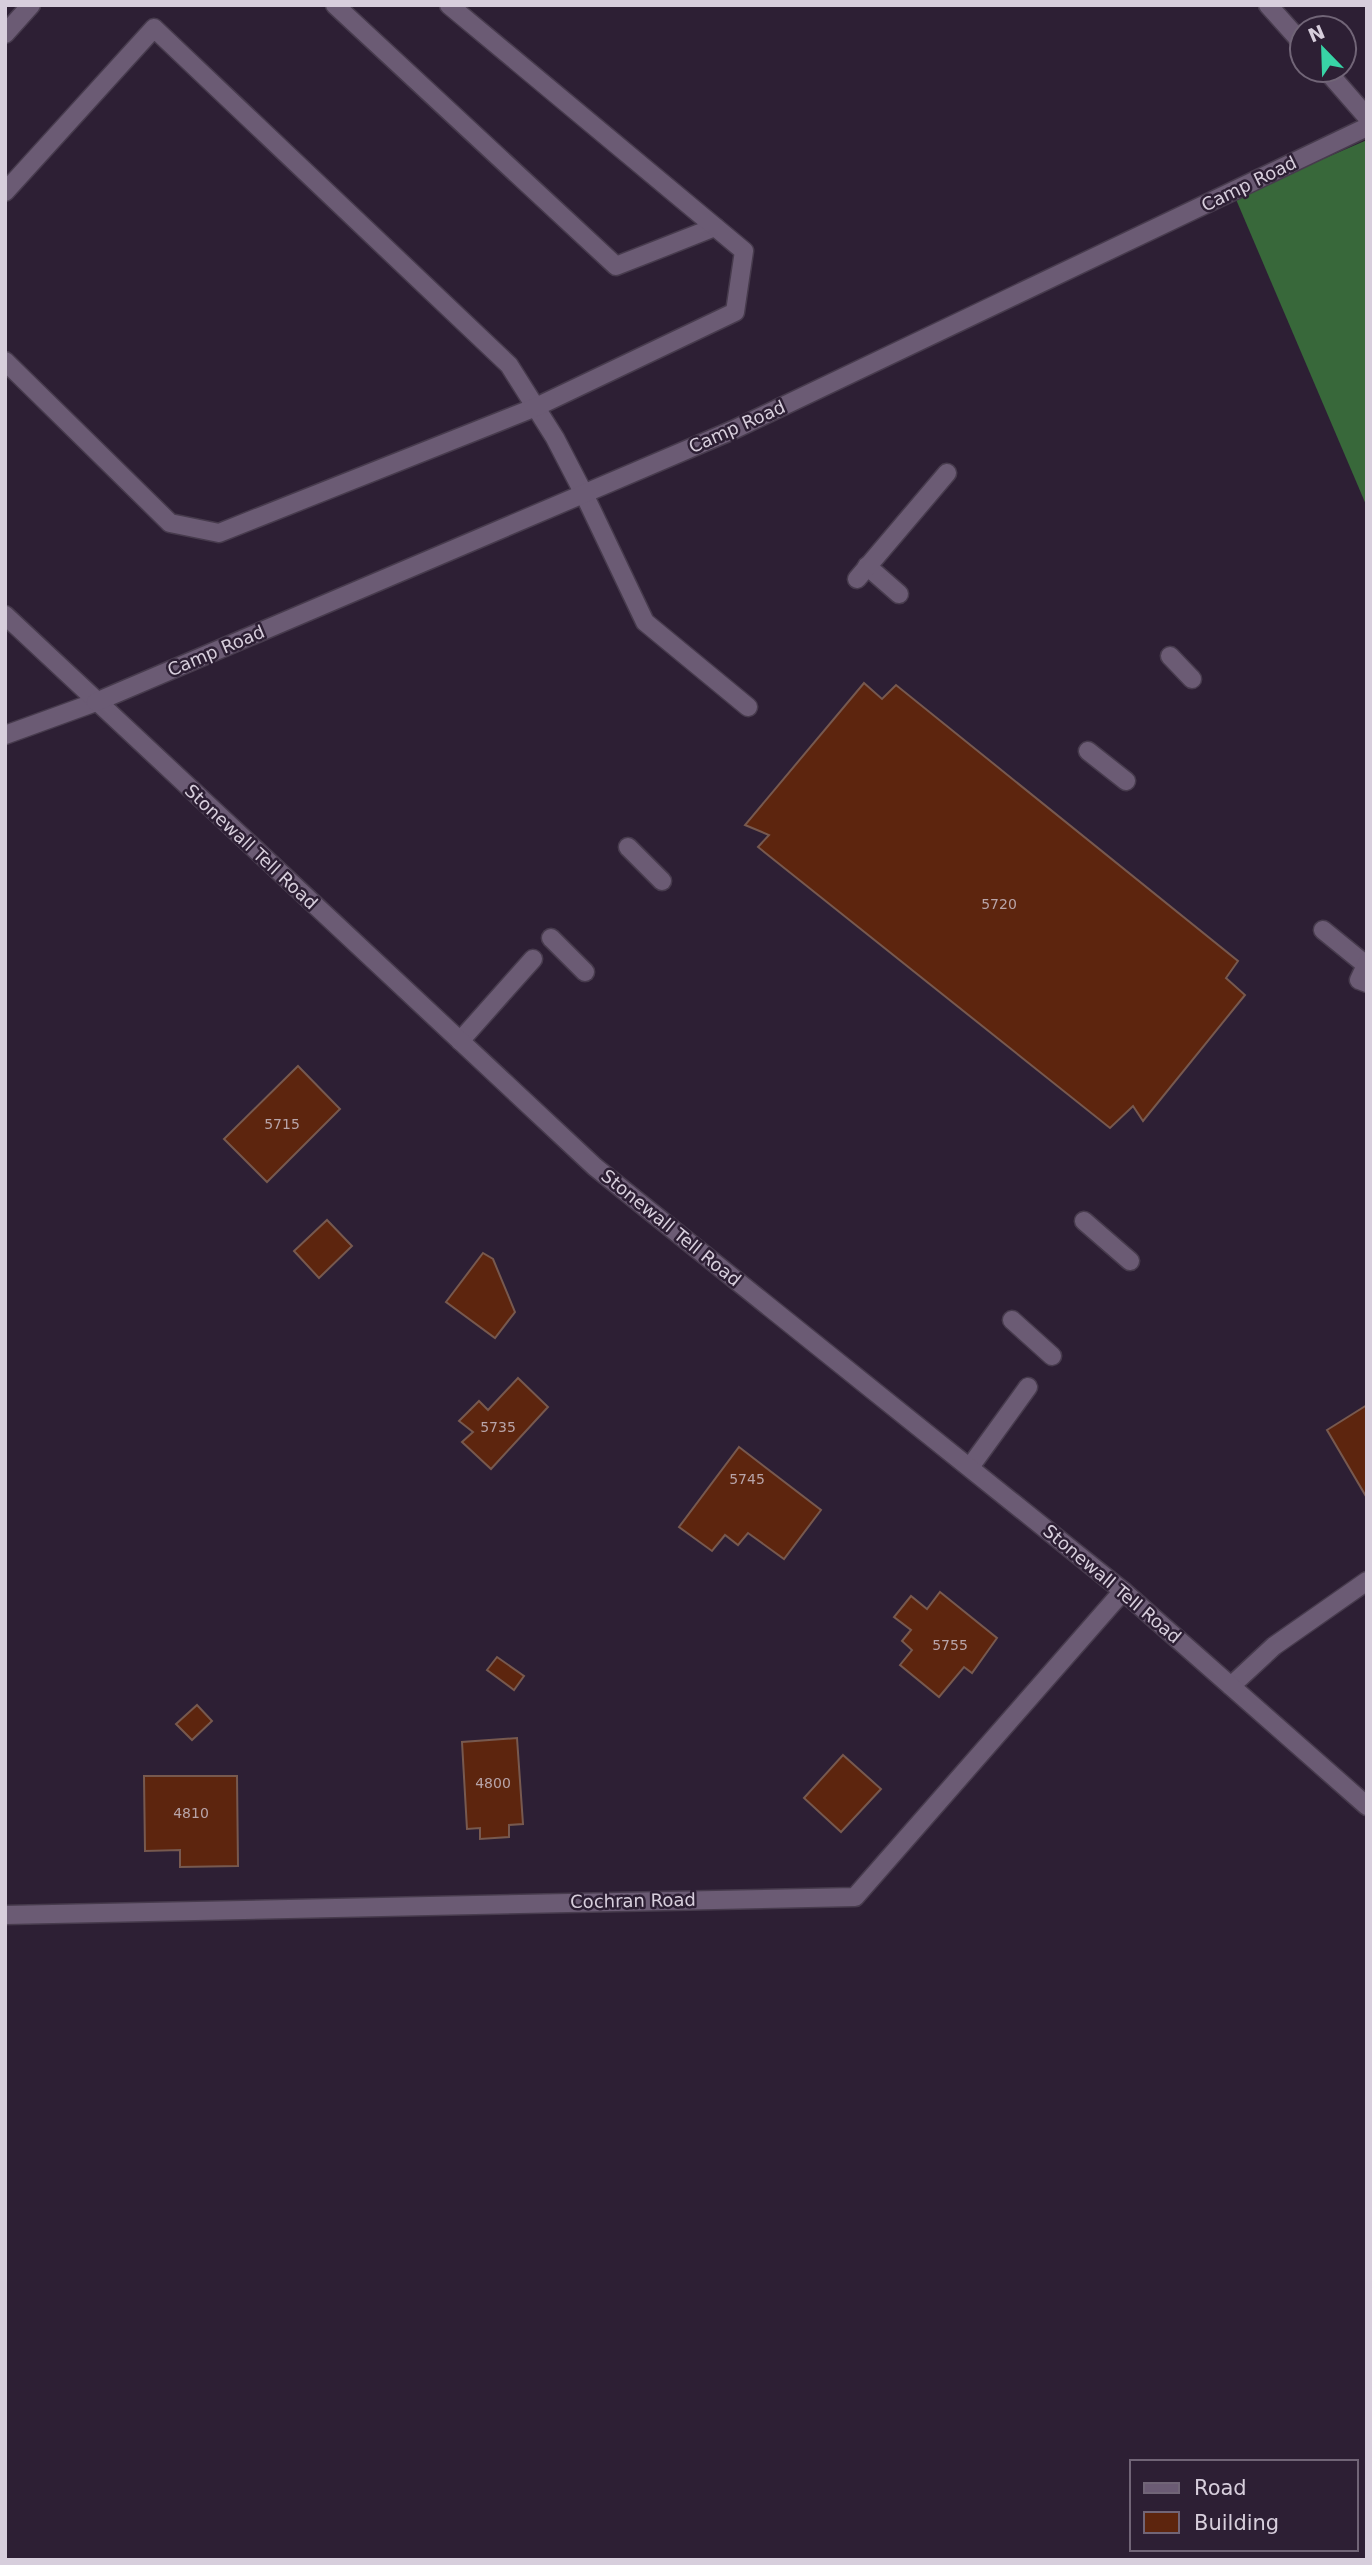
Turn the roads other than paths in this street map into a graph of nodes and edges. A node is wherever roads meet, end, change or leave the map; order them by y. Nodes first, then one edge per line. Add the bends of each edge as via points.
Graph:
1 (31, 5) edge
2 (335, 5) edge
3 (449, 5) edge
4 (1268, 5) edge
5 (1288, 27) edge
6 (5, 34) edge
7 (1338, 84) edge
8 (1367, 117) edge
9 (1367, 127) edge
10 (5, 192) edge
11 (715, 227) junction
12 (5, 361) edge
13 (536, 407) junction
14 (947, 473) dead end
15 (584, 494) junction
16 (899, 594) dead end
17 (5, 615) edge
18 (1170, 656) dead end
19 (1192, 679) dead end
20 (96, 702) junction
21 (748, 707) dead end
22 (5, 735) edge
23 (1088, 751) dead end
24 (1125, 782) dead end
25 (628, 847) dead end
26 (662, 881) dead end
27 (1323, 930) dead end
28 (551, 938) dead end
29 (533, 958) dead end
30 (1366, 964) edge
31 (584, 972) dead end
32 (1367, 983) edge
33 (460, 1041) junction
34 (1084, 1221) dead end
35 (1130, 1261) dead end
36 (1012, 1320) dead end
37 (1052, 1356) dead end
38 (1028, 1387) dead end
39 (970, 1467) junction
40 (1367, 1581) edge
41 (1122, 1591) junction
42 (1231, 1686) junction
43 (1367, 1805) edge
44 (5, 1916) edge

1 - 6 street
2 - 11 street via 616,266
3 - 11 street
4 - 5 street
7 - 8 street
9 - 15 street, Camp Road via 733,430
10 - 13 street via 154,29 509,365
11 - 13 street via 744,251 735,312
12 - 13 street via 170,523 219,533
13 - 15 street
14 - 16 street via 862,573
15 - 20 street, Camp Road
15 - 21 street via 645,622
17 - 20 street, Stonewall Tell Road
18 - 19 street
20 - 22 street, Camp Road
20 - 33 street, Stonewall Tell Road
23 - 24 street
25 - 26 street
27 - 30 street
28 - 31 street
29 - 33 street
30 - 32 street via 1359,980
33 - 39 street, Stonewall Tell Road via 596,1167
34 - 35 street
36 - 37 street
38 - 39 street
39 - 41 street, Stonewall Tell Road
40 - 42 street via 1274,1646
41 - 42 street, Stonewall Tell Road
41 - 44 street, Cochran Road via 855,1896
42 - 43 street, Stonewall Tell Road

